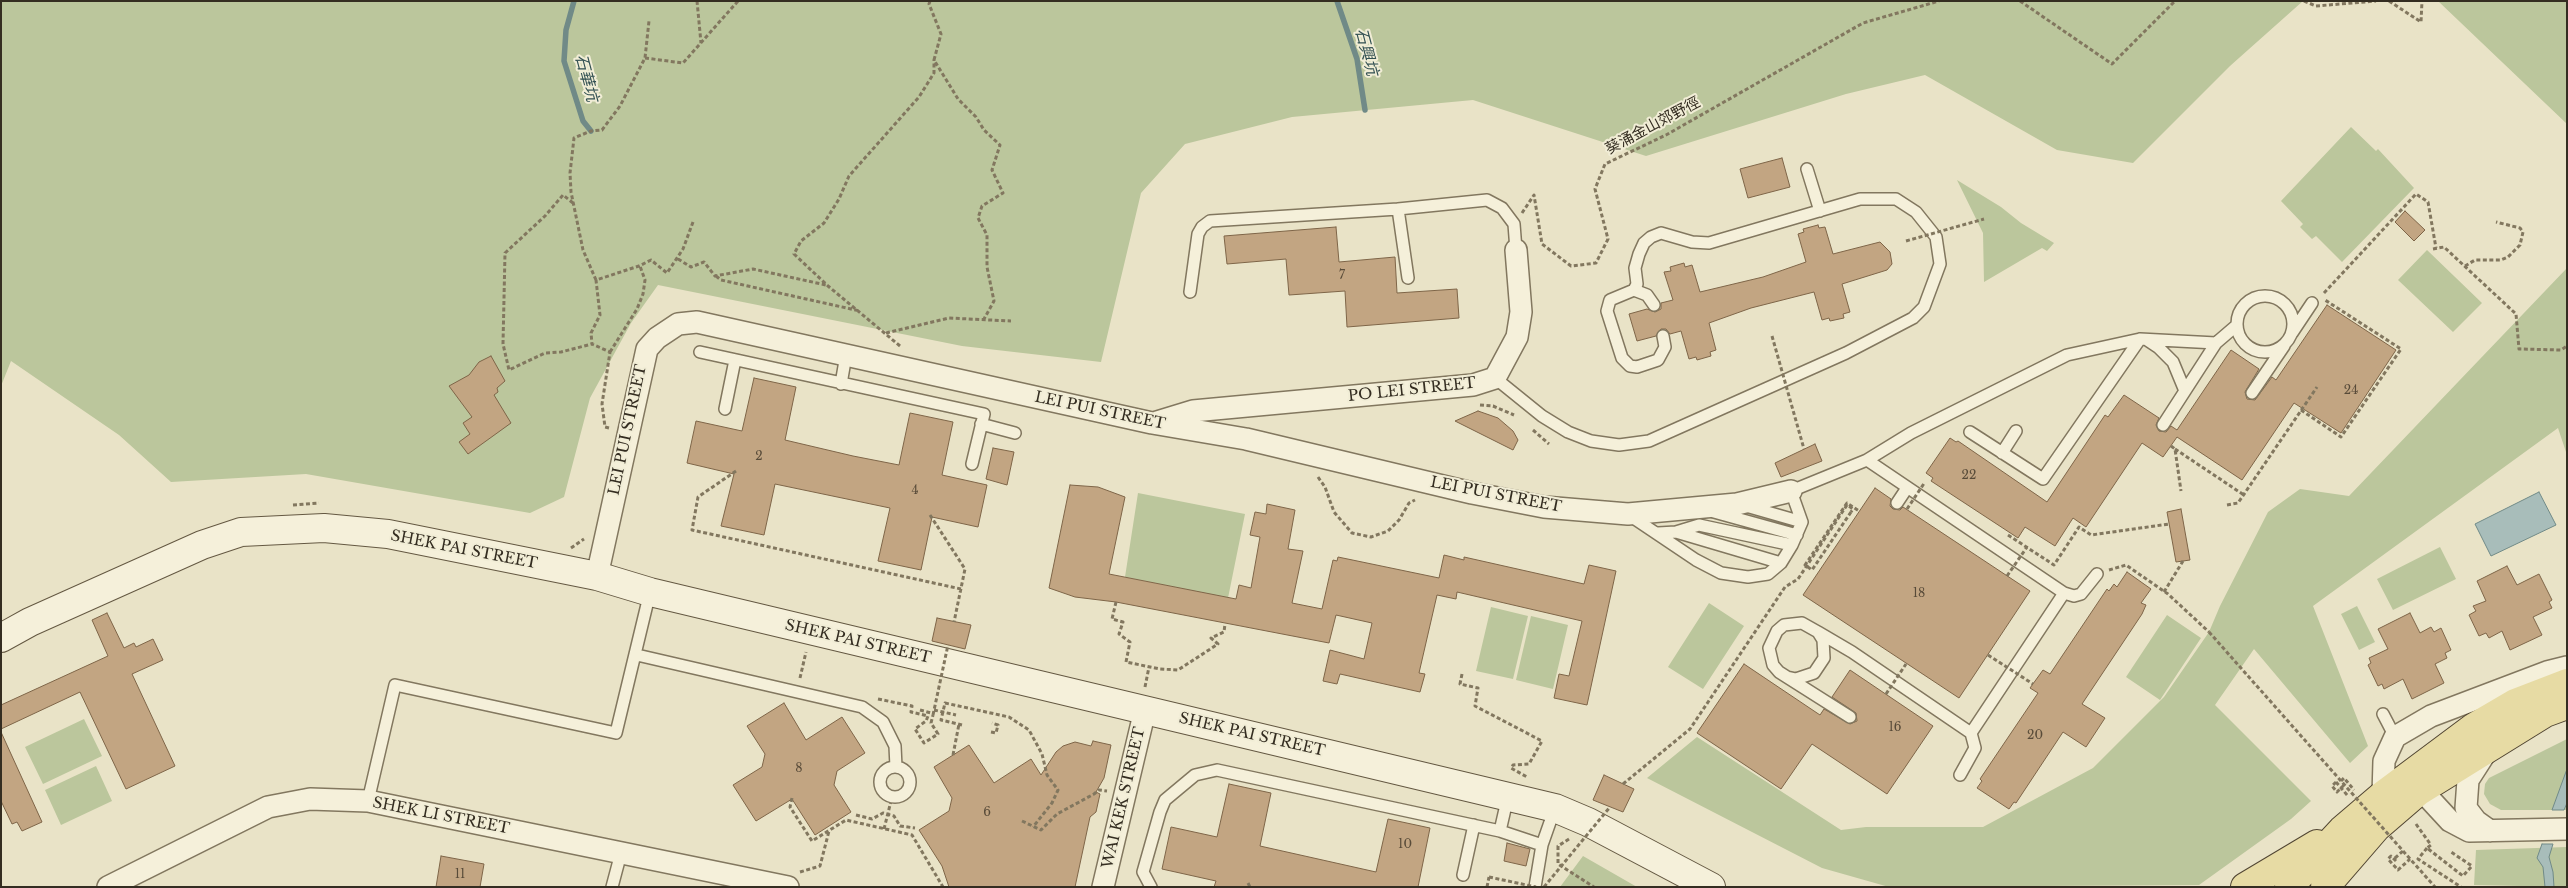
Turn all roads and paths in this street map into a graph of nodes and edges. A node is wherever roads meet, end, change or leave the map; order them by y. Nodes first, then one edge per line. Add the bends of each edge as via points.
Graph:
1 (697, 1) edge
2 (732, 1) edge
3 (738, 1) edge
4 (930, 1) edge
5 (1939, 1) edge
6 (2020, 1) edge
7 (2175, 1) edge
8 (2304, 1) edge
9 (2376, 1) edge
10 (2389, 1) edge
11 (2422, 1) edge
12 (733, 7) junction
13 (650, 21) dead end
14 (701, 43) junction
15 (645, 58) junction
16 (934, 60) junction
17 (1808, 169) dead end
18 (573, 203) junction
19 (1398, 209) junction
20 (1820, 211) junction
21 (1984, 219) dead end
22 (693, 222) dead end
23 (2496, 222) dead end
24 (1514, 224) junction
25 (1906, 241) dead end
26 (1516, 250) joint
27 (678, 259) junction
28 (640, 266) junction
29 (2466, 266) junction
30 (716, 275) junction
31 (1408, 278) dead end
32 (596, 280) junction
33 (828, 286) junction
34 (1634, 290) junction
35 (1190, 292) dead end
36 (2312, 303) dead end
37 (1654, 305) dead end
38 (860, 311) junction
39 (984, 319) junction
40 (1011, 321) dead end
41 (2237, 325) junction
42 (886, 333) junction
43 (1663, 336) dead end
44 (1772, 336) dead end
45 (2143, 339) junction
46 (2289, 339) junction
47 (2216, 343) junction
48 (592, 344) junction
49 (2567, 346) edge
50 (894, 347) dead end
51 (610, 352) junction
52 (700, 352) dead end
53 (846, 356) junction
54 (735, 360) junction
55 (1495, 378) junction
56 (841, 384) junction
57 (2317, 387) dead end
58 (2185, 391) junction
59 (2252, 393) dead end
60 (1477, 405) dead end
61 (1254, 406) junction
62 (724, 409) dead end
63 (2301, 410) junction
64 (1517, 416) dead end
65 (611, 420) dead end
66 (1152, 423) junction
67 (981, 424) junction
68 (2163, 425) dead end
69 (1530, 427) dead end
70 (2016, 431) dead end
71 (1970, 432) dead end
72 (1014, 433) dead end
73 (1246, 439) junction
74 (1549, 444) dead end
75 (2171, 446) dead end
76 (1804, 449) dead end
77 (2175, 449) junction
78 (2002, 452) junction
79 (1867, 460) junction
80 (972, 464) dead end
81 (1312, 470) dead end
82 (736, 471) dead end
83 (1933, 487) dead end
84 (1907, 488) junction
85 (1791, 491) junction
86 (2181, 491) dead end
87 (2244, 495) junction
88 (1416, 496) dead end
89 (1738, 504) junction
90 (2227, 504) dead end
91 (1902, 506) joint
92 (1701, 508) junction
93 (1859, 511) dead end
94 (1628, 514) junction
95 (930, 515) dead end
96 (1802, 522) junction
97 (2170, 524) dead end
98 (1676, 532) junction
99 (2004, 532) dead end
100 (1658, 533) junction
101 (1795, 540) junction
102 (2027, 547) junction
103 (2183, 561) dead end
104 (1781, 563) junction
105 (2097, 574) joint
106 (597, 576) junction
107 (2006, 576) dead end
108 (1779, 583) dead end
109 (1785, 587) junction
110 (961, 590) junction
111 (650, 592) junction
112 (2064, 592) junction
113 (2164, 592) junction
114 (1116, 602) dead end
115 (954, 622) dead end
116 (1225, 624) dead end
117 (1818, 632) junction
118 (1, 638) edge
119 (808, 644) dead end
120 (948, 645) dead end
121 (637, 655) junction
122 (1988, 655) dead end
123 (1906, 664) dead end
124 (1149, 667) junction
125 (2567, 667) edge
126 (1462, 674) dead end
127 (1787, 677) junction
128 (800, 681) dead end
129 (2567, 683) edge
130 (2033, 684) dead end
131 (1886, 694) dead end
132 (1145, 700) junction
133 (2567, 705) edge
134 (920, 710) dead end
135 (933, 712) junction
136 (2383, 714) dead end
137 (956, 715) dead end
138 (1850, 717) dead end
139 (992, 723) dead end
140 (991, 732) dead end
141 (1971, 733) junction
142 (2395, 737) junction
143 (2489, 747) junction
144 (953, 755) dead end
145 (896, 767) junction
146 (1960, 775) dead end
147 (2341, 781) junction
148 (1623, 784) dead end
149 (2344, 785) junction
150 (1518, 788) junction
151 (2354, 790) dead end
152 (2419, 791) junction
153 (1097, 792) dead end
154 (2383, 795) junction
155 (2348, 796) dead end
156 (892, 797) junction
157 (792, 798) dead end
158 (368, 801) junction
159 (1555, 808) junction
160 (1610, 808) dead end
161 (888, 814) junction
162 (856, 815) dead end
163 (1022, 821) dead end
164 (2416, 824) dead end
165 (1474, 825) junction
166 (1033, 826) junction
167 (915, 828) dead end
168 (884, 829) junction
169 (2567, 829) edge
170 (2342, 830) junction
171 (829, 831) junction
172 (1500, 831) junction
173 (2490, 831) junction
174 (1574, 836) dead end
175 (1542, 845) junction
176 (2427, 848) junction
177 (2403, 851) junction
178 (2451, 852) dead end
179 (2390, 853) dead end
180 (2410, 858) junction
181 (2396, 859) junction
182 (619, 862) junction
183 (1463, 876) dead end
184 (791, 880) edge
185 (108, 887) edge
186 (612, 887) edge
187 (943, 887) edge
188 (1103, 887) edge
189 (1151, 887) edge
190 (1487, 887) edge
191 (1536, 887) edge
192 (1544, 887) edge
193 (1594, 887) edge
194 (1712, 887) edge
195 (2245, 887) edge
196 (2289, 887) edge
197 (2325, 887) edge
198 (2435, 887) edge
199 (2462, 887) edge

1 - 14 path
2 - 12 path
3 - 12 path
4 - 16 path via 941,34
5 - 24 path, 葵涌金山郊野徑 via 1863,23 1666,135 1605,164 1595,189 1608,239 1596,263 1571,266 1542,244 1534,195
6 - 7 path via 2112,64
8 - 9 path via 2316,6
10 - 11 path via 2421,22
12 - 14 path
13 - 15 path
14 - 15 path via 683,63
15 - 18 path via 623,102 602,130 574,138 570,173
16 - 33 path via 934,72 919,97 850,176 824,223 801,241 794,254
16 - 39 path via 958,99 1000,145 992,170 1002,193 982,206 978,218 988,234 988,268 994,301
17 - 20 lane
18 - 32 path via 583,250
18 - 48 path via 563,195 505,253 503,344 509,370 545,353
19 - 24 lane via 1487,200 1502,208
19 - 31 lane
19 - 35 lane via 1210,221 1198,234
20 - 34 lane via 1709,243 1661,234 1651,237 1639,254
20 - 55 lane via 1860,199 1881,198 1896,199 1916,212 1936,236 1940,264 1924,307 1913,318 1846,353 1649,441 1619,445 1591,441 1568,432 1542,416
21 - 25 path, bridge
22 - 27 path
23 - 29 path via 2520,228 2523,232 2520,245 2501,260 2475,260
24 - 26 lane
26 - 55 street, PO LEI STREET via 1521,312 1517,337
27 - 28 path via 667,274 652,260
27 - 30 path via 691,267 704,262
28 - 32 path
28 - 51 path via 645,280 643,294
29 - 49 path via 2516,314 2519,349 2561,350
29 - 63 path via 2444,247 2434,248 2428,202 2416,194 2320,297 2401,349 2341,438
30 - 33 path via 753,269
30 - 38 path via 721,280
32 - 48 path via 600,315 591,333
33 - 38 path
34 - 37 lane via 1647,295
34 - 43 lane via 1615,296 1608,305 1622,358 1630,366 1637,367 1658,360 1665,347
36 - 46 lane
38 - 42 path
39 - 40 path
39 - 42 path via 941,318
41 - 46 lane via 2244,342 2260,351 2270,352
41 - 46 lane via 2242,308 2248,301 2265,295 2274,297 2289,308 2294,325
41 - 47 lane
42 - 50 path via 904,349
44 - 76 path, bridge
45 - 47 lane
45 - 58 lane via 2159,348 2173,362
45 - 78 lane via 2042,479
45 - 79 lane via 2067,354 1911,433
46 - 59 lane
47 - 58 lane
48 - 51 path
51 - 65 path via 602,404 605,427 609,429
52 - 54 lane
53 - 56 lane
53 - 66 street, LEI PUI STREET
53 - 106 street, LEI PUI STREET via 697,322 678,324 657,338 647,349 642,366
54 - 56 lane
54 - 62 lane
55 - 61 street, PO LEI STREET via 1473,385
56 - 67 lane via 984,414
57 - 63 path
58 - 68 lane
60 - 64 path via 1493,406
61 - 66 street, PO LEI STREET via 1193,411
61 - 73 street
63 - 87 path
66 - 73 street, LEI PUI STREET
67 - 72 lane
67 - 80 lane
69 - 74 path
70 - 78 lane
71 - 78 lane
73 - 94 street, LEI PUI STREET via 1544,507
75 - 77 path
77 - 86 path
77 - 87 path
79 - 84 lane
79 - 85 lane
81 - 88 path via 1325,487 1334,512 1352,533 1371,537 1388,531 1409,503 1420,497
82 - 110 path via 698,497 692,530
83 - 91 path, bridge via 1925,482
84 - 91 lane
84 - 112 lane
85 - 89 street, LEI PUI STREET
85 - 96 lane
87 - 90 path via 2238,503
89 - 92 street, LEI PUI STREET
89 - 96 lane
92 - 94 street, LEI PUI STREET
92 - 101 lane
93 - 109 path, bridge via 1847,503 1805,565 1812,570 1853,509 1847,505 1798,579
94 - 100 lane
95 - 110 path via 965,569
96 - 101 lane
97 - 102 path via 2091,536 2079,527 2054,565
98 - 100 lane
98 - 101 lane via 1699,525
98 - 104 lane
99 - 102 path
100 - 104 lane via 1721,573 1748,578 1768,574
101 - 104 lane
102 - 107 path, bridge
103 - 113 path
105 - 112 lane via 2081,594 2074,596
105 - 113 path via 2126,565
106 - 111 street, SHEK PAI STREET
106 - 118 street, SHEK PAI STREET via 388,534 324,528 241,532 202,546
108 - 109 path
109 - 148 path via 1690,729
110 - 115 path
111 - 121 lane
111 - 132 street, SHEK PAI STREET
112 - 141 lane
113 - 147 path, bridge via 2210,632
114 - 124 path via 1112,619 1123,622 1119,634 1130,642 1126,662
116 - 124 path via 1224,632 1211,638 1218,644 1178,670
117 - 127 lane via 1825,649 1820,666 1805,677
117 - 127 lane via 1811,626 1793,623 1784,625 1771,639 1769,648 1773,665
117 - 141 lane
119 - 128 path
120 - 135 path, bridge
121 - 145 lane via 862,707 883,722 895,746
121 - 158 lane via 616,733 395,685
122 - 130 path, bridge
123 - 131 path, bridge
124 - 132 path
125 - 142 street via 2431,716
126 - 150 path via 1460,684 1478,688 1475,706 1542,741 1529,764 1513,765 1512,768 1528,777
127 - 138 lane
129 - 154 main road via 2515,704 2474,726
132 - 150 street, SHEK PAI STREET
132 - 188 street, WAI KEK STREET
133 - 143 main road via 2545,713
134 - 135 path
135 - 137 path, bridge
136 - 142 lane
139 - 140 path via 998,724 996,733
141 - 146 lane via 1975,748
142 - 154 street via 2384,761
143 - 152 main road
143 - 173 street via 2472,770 2466,808
144 - 166 path via 961,725 941,720 945,703 1009,717 1028,730 1042,754 1047,775 1058,790 1052,804
145 - 156 lane via 884,773 880,782 883,791
145 - 156 lane via 908,775 910,784 902,796
147 - 149 path, bridge
147 - 151 path via 2344,778
149 - 155 path, bridge via 2337,792 2332,786 2336,782
149 - 177 path, bridge
150 - 159 street, SHEK PAI STREET
150 - 172 lane
152 - 173 street via 2459,827 2469,831
152 - 197 main road via 2376,828
153 - 166 path via 1057,814 1041,830
154 - 170 main road
156 - 161 path
157 - 171 path via 790,807 812,841
158 - 182 street, SHEK LI STREET
158 - 185 street, SHEK LI STREET via 310,799 268,807
159 - 175 lane
159 - 194 street, SHEK PAI STREET
160 - 192 path, bridge
161 - 162 path via 883,812 872,819
161 - 167 path via 894,816 900,826
161 - 168 path
163 - 166 path
164 - 176 path via 2431,845
165 - 172 lane
165 - 183 lane
165 - 189 lane via 1217,770 1205,772 1195,775 1165,800 1143,872
168 - 171 path via 846,820
168 - 187 path via 912,836
169 - 173 street
170 - 195 main road
170 - 196 main road
171 - 184 path via 820,866
172 - 175 lane
174 - 193 path via 1558,846 1558,864
175 - 191 lane
176 - 178 path via 2464,876 2472,866
176 - 199 path via 2418,859
177 - 180 path, bridge
177 - 181 path
179 - 181 path
180 - 181 path via 2398,870 2388,859 2391,856
180 - 198 path, bridge
182 - 184 street, SHEK LI STREET
182 - 186 lane
190 - 191 path, bridge via 1489,876

